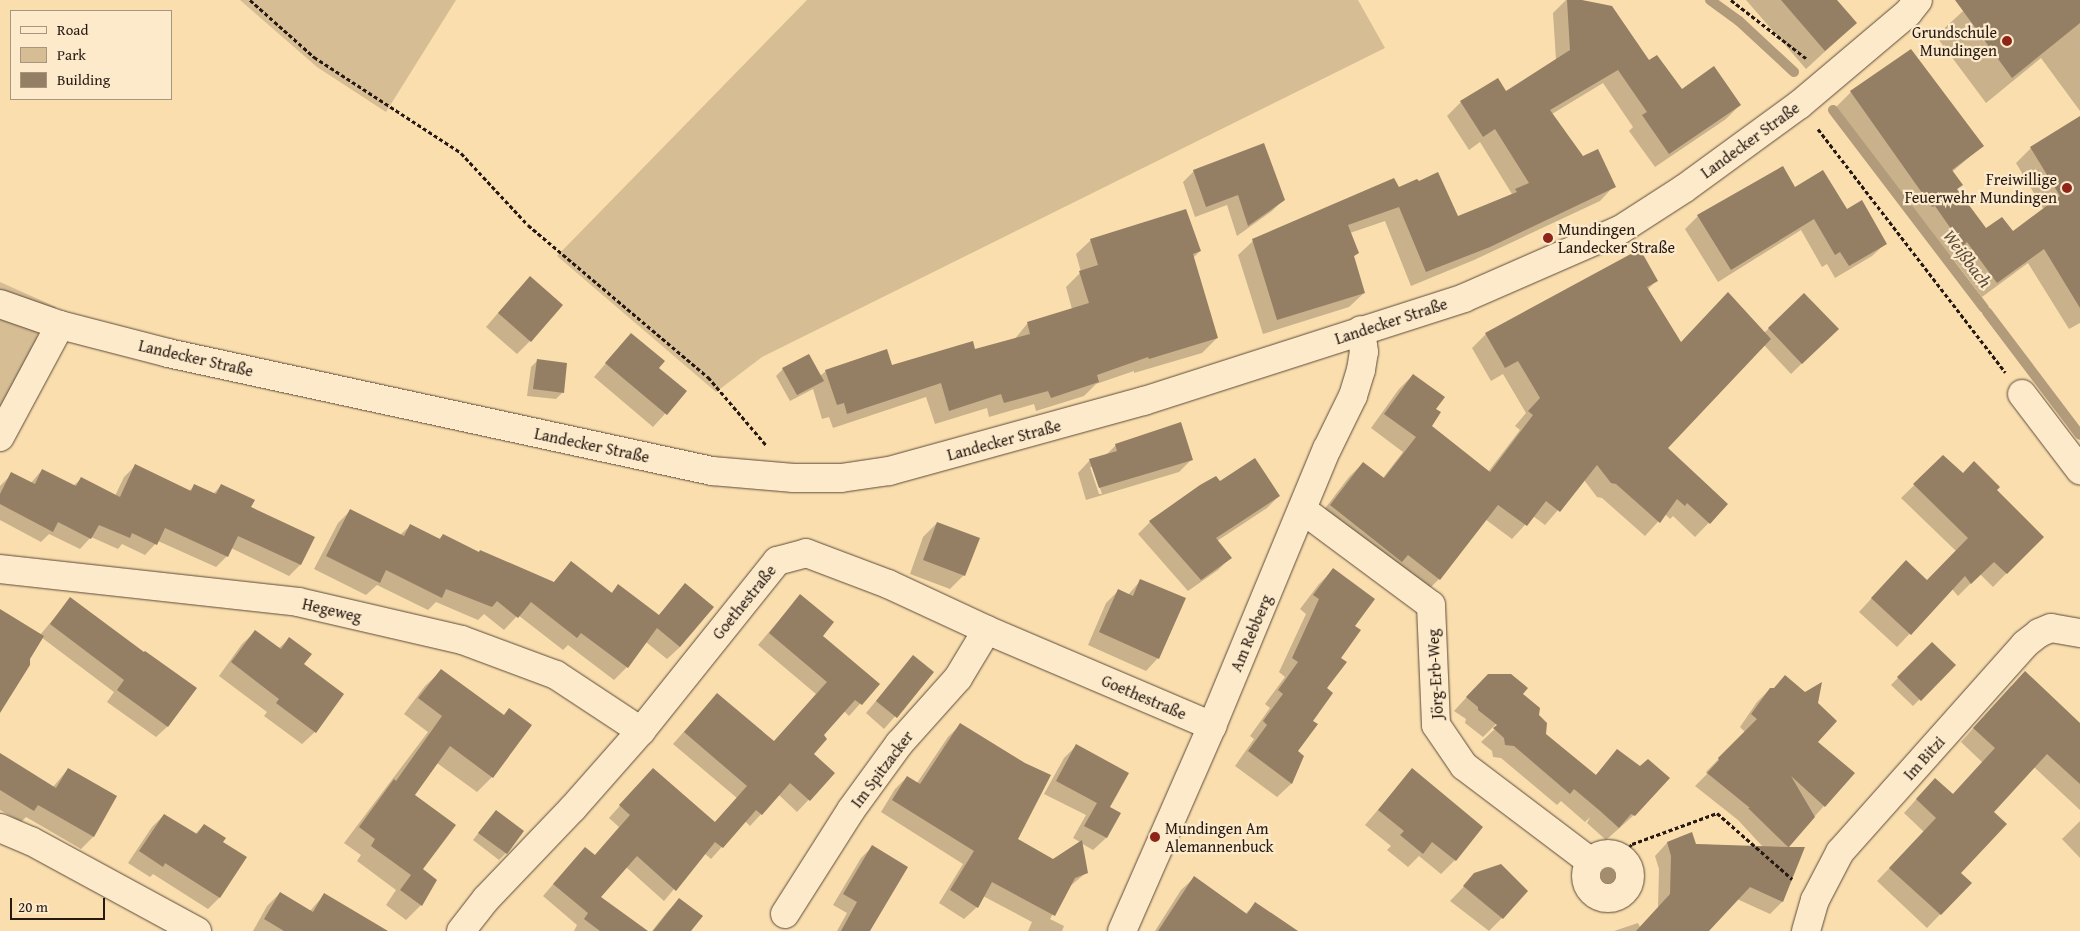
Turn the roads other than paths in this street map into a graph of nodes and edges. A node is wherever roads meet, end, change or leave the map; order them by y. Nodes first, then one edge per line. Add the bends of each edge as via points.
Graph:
1 (1918, 0) edge
2 (0, 304) edge
3 (60, 325) junction
4 (1360, 330) junction
5 (2022, 394) road end
6 (0, 437) edge
7 (2080, 470) edge
8 (1304, 510) junction
9 (0, 569) edge
10 (987, 630) junction
11 (2080, 633) edge
12 (1212, 726) junction
13 (641, 731) junction
14 (0, 828) edge
15 (1590, 862) junction
16 (785, 914) dead end
17 (197, 931) edge
18 (462, 931) edge
19 (1122, 931) edge
20 (1806, 931) edge

1 - 4 street, Landecker Straße via 1908,13 1799,105 1685,188 1620,230 1464,298
2 - 3 street, Landecker Straße
3 - 4 street, Landecker Straße via 168,353 712,471 794,478 841,478 889,471 1144,401
3 - 6 street
4 - 8 street, Am Rebberg via 1364,352 1353,396 1327,450
5 - 7 street
8 - 12 street, Am Rebberg
8 - 15 street, Jörg-Erb-Weg via 1431,605 1436,725 1464,766
9 - 13 street, Hegeweg via 298,602 462,640 556,675
10 - 12 street, Goethestraße
10 - 13 street, Goethestraße via 888,584 806,553 787,558 777,561
10 - 16 street, Im Spitzacker via 958,678 899,744 851,810
11 - 20 street, Im Bitzi via 2051,628 2025,644 1840,852 1815,900
12 - 19 street, Am Rebberg
13 - 18 street, Goethestraße via 486,899
14 - 17 street via 31,841
15 - 15 street via 1586,874 1589,888 1600,896 1614,897 1624,891 1630,880 1628,867 1619,857 1604,854

